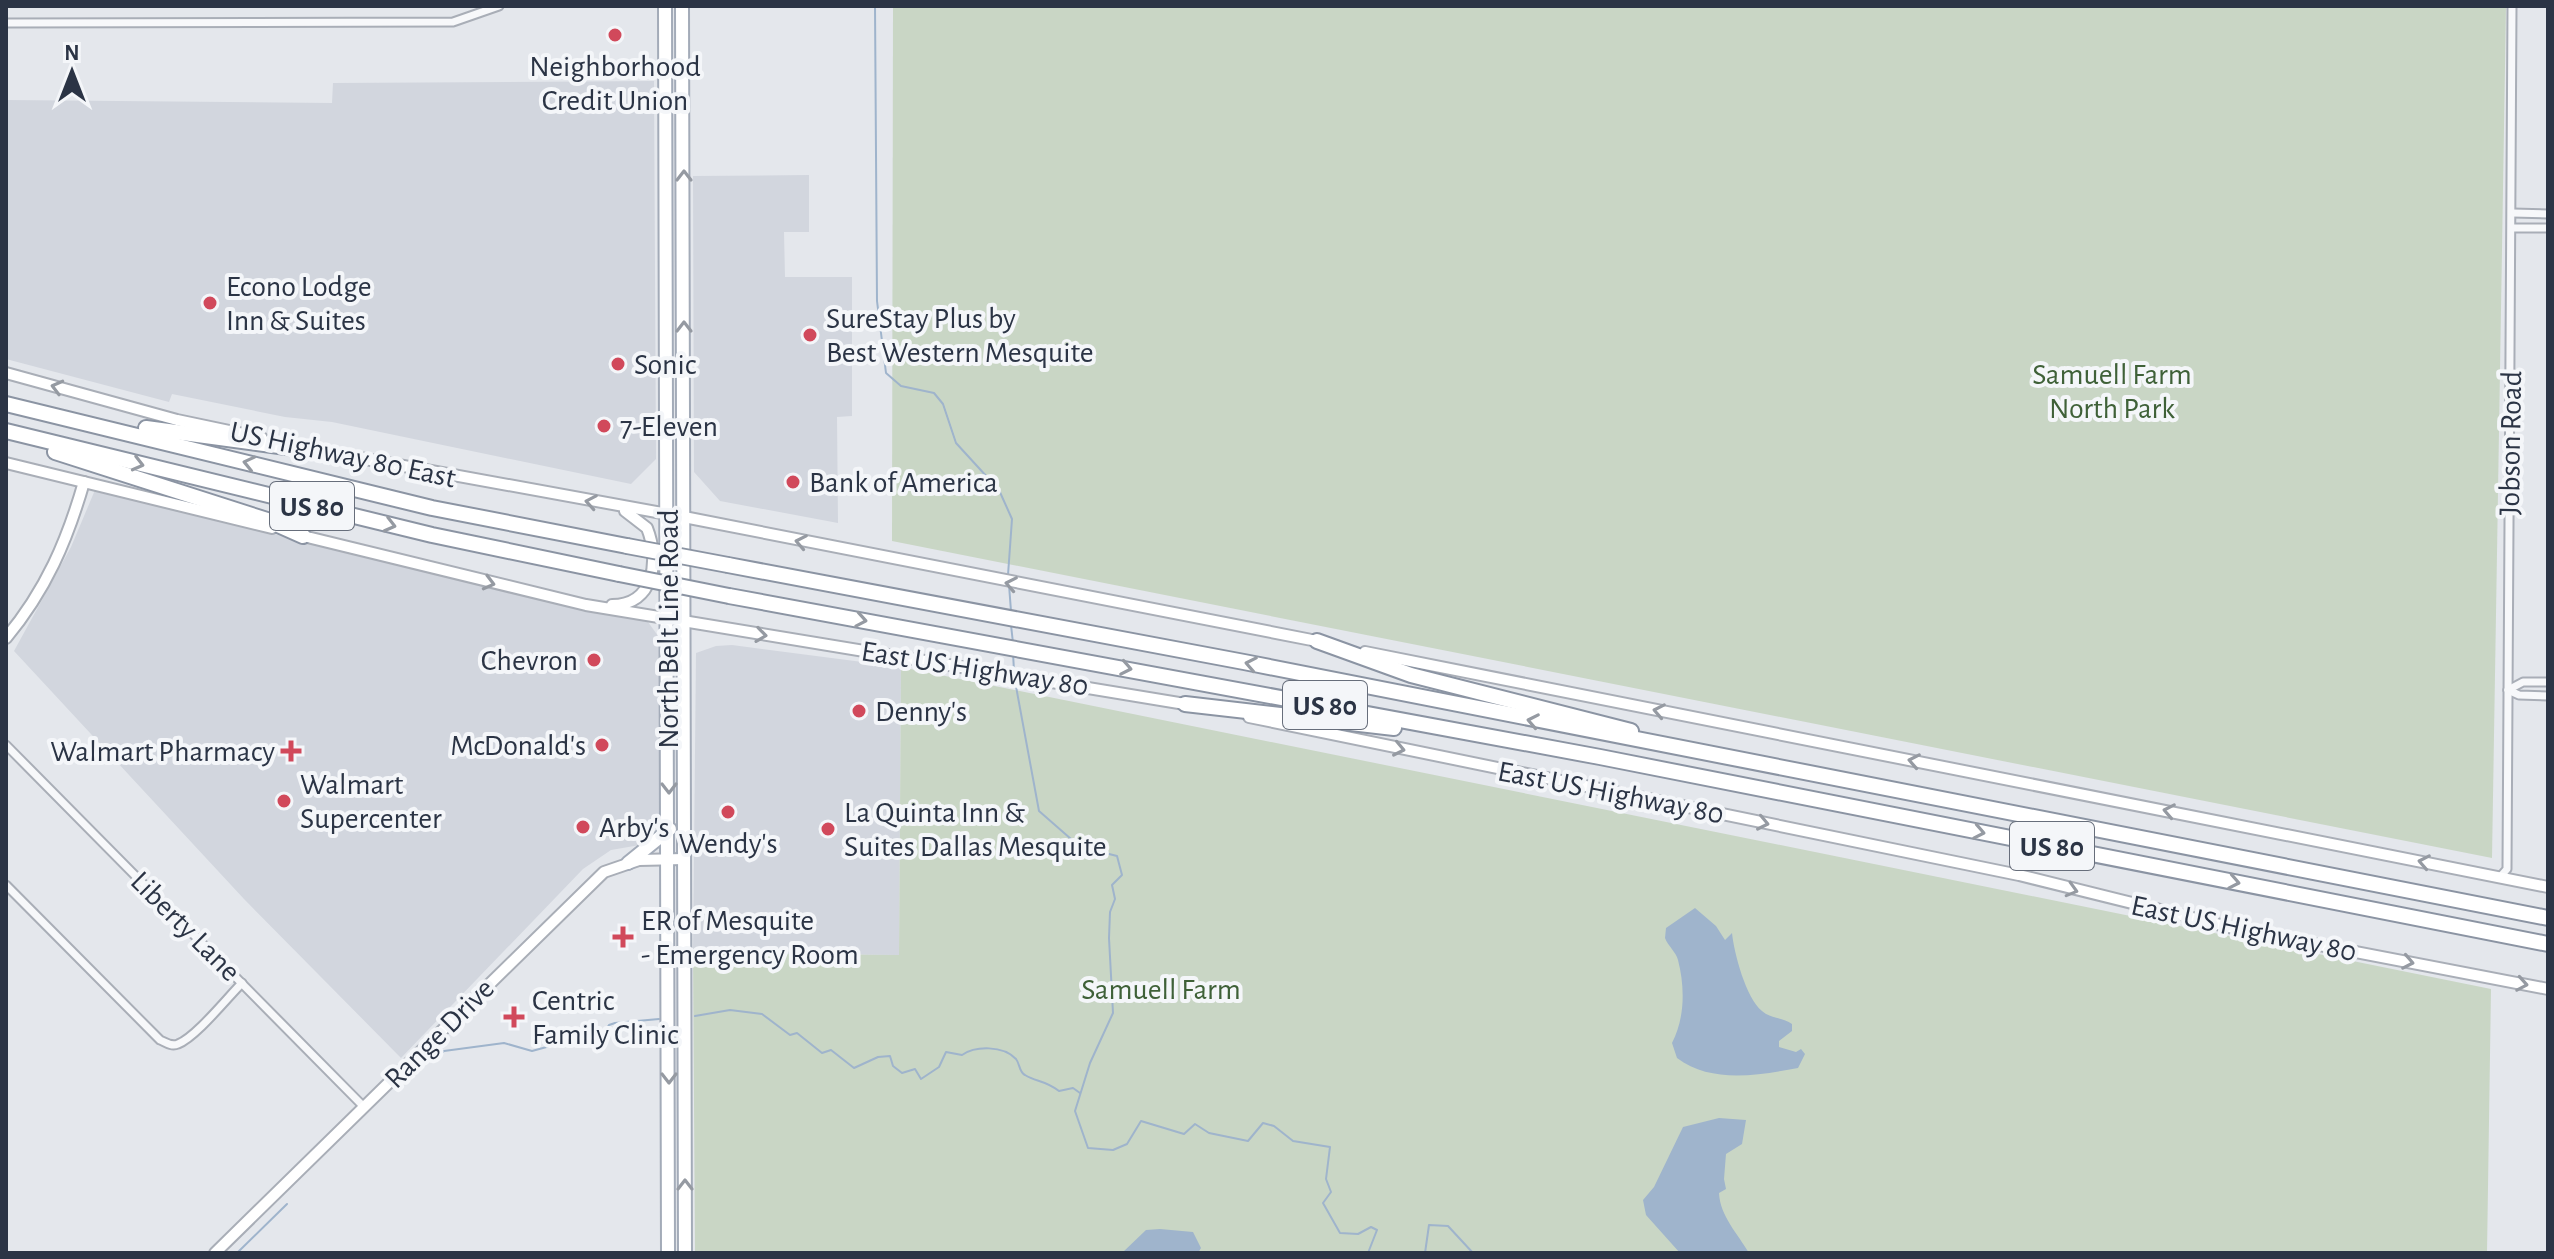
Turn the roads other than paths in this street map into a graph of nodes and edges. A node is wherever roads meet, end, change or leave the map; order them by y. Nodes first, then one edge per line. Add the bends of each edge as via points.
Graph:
1 (499, 6) edge
2 (665, 6) edge
3 (682, 6) edge
4 (2512, 6) edge
5 (6, 23) edge
6 (684, 90) junction
7 (667, 95) junction
8 (684, 105) junction
9 (2513, 213) junction
10 (2548, 214) edge
11 (667, 225) junction
12 (684, 225) junction
13 (2513, 228) junction
14 (2548, 228) edge
15 (6, 373) edge
16 (6, 404) edge
17 (101, 426) junction
18 (7, 432) edge
19 (323, 452) junction
20 (6, 463) edge
21 (84, 482) junction
22 (616, 506) junction
23 (668, 516) junction
24 (684, 517) junction
25 (303, 536) junction
26 (586, 605) junction
27 (668, 621) junction
28 (684, 623) junction
29 (6, 638) edge
30 (1317, 641) junction
31 (2548, 682) edge
32 (2508, 690) junction
33 (2548, 696) edge
34 (1185, 704) junction
35 (6, 745) edge
36 (669, 748) junction
37 (684, 749) junction
38 (1600, 757) junction
39 (1802, 773) junction
40 (670, 829) junction
41 (684, 859) junction
42 (670, 860) junction
43 (628, 863) junction
44 (2500, 877) junction
45 (6, 885) edge
46 (2548, 887) edge
47 (2548, 918) edge
48 (2548, 946) edge
49 (242, 983) junction
50 (2548, 989) edge
51 (364, 1107) junction
52 (669, 1155) junction
53 (685, 1155) junction
54 (215, 1253) edge
55 (668, 1253) edge
56 (685, 1253) edge

1 - 5 street via 447,22
2 - 7 main road, North Belt Line Road
3 - 6 main road, North Belt Line Road
4 - 9 street, Jobson Road
6 - 7 main road
6 - 8 main road, North Belt Line Road
7 - 8 main road
7 - 11 main road, North Belt Line Road
12 -> 8 main road, North Belt Line Road
9 - 10 street
9 - 13 street, Jobson Road
11 - 12 main road
11 - 23 main road, North Belt Line Road
24 -> 12 main road, North Belt Line Road
13 - 14 street
13 - 32 street, Jobson Road
19 -> 15 main road, US Highway 80 East via 177,420
16 - 17 highway, US 80
17 - 19 highway
39 -> 17 highway, US 80, bridge via 432,508
18 - 25 highway via 37,447
18 -> 38 highway, US 80, bridge via 432,535 619,574
22 -> 19 main road, US Highway 80 East
20 - 21 main road
21 - 25 main road
21 - 29 main road via 48,581
22 - 23 main road, US Highway 80 East
22 - 26 main road via 643,523 651,539 648,588 634,603
23 - 24 main road, US Highway 80 East
23 - 27 main road, North Belt Line Road
24 - 28 main road, North Belt Line Road
30 -> 24 main road
25 -> 26 main road
26 - 27 main road
27 - 28 main road, East US Highway 80
27 - 36 main road, North Belt Line Road
28 -> 34 main road, East US Highway 80
28 - 37 main road, North Belt Line Road
30 - 39 highway via 1411,675
44 -> 30 main road
31 - 32 street via 2523,682
32 - 33 street
32 - 44 street, Jobson Road via 2507,869
34 - 38 highway via 1381,726 1560,757
34 -> 50 main road, East US Highway 80 via 2019,875 2241,930
35 - 49 street, Liberty Lane
36 - 37 main road
36 -> 40 main road, North Belt Line Road
37 - 41 main road, North Belt Line Road
38 -> 48 highway, US 80
39 - 47 highway, US 80
40 - 42 main road, North Belt Line Road
40 - 43 main road
41 - 42 main road, Range Drive
41 - 53 main road, North Belt Line Road
42 - 43 main road, Range Drive
42 -> 52 main road, North Belt Line Road
43 - 51 main road, Range Drive via 604,872 557,915
44 - 46 main road
45 - 49 street via 160,1040 171,1045 191,1034
49 - 51 street, Liberty Lane
51 - 54 main road, Range Drive
52 - 53 main road
52 - 55 main road, North Belt Line Road
56 -> 53 main road, North Belt Line Road

